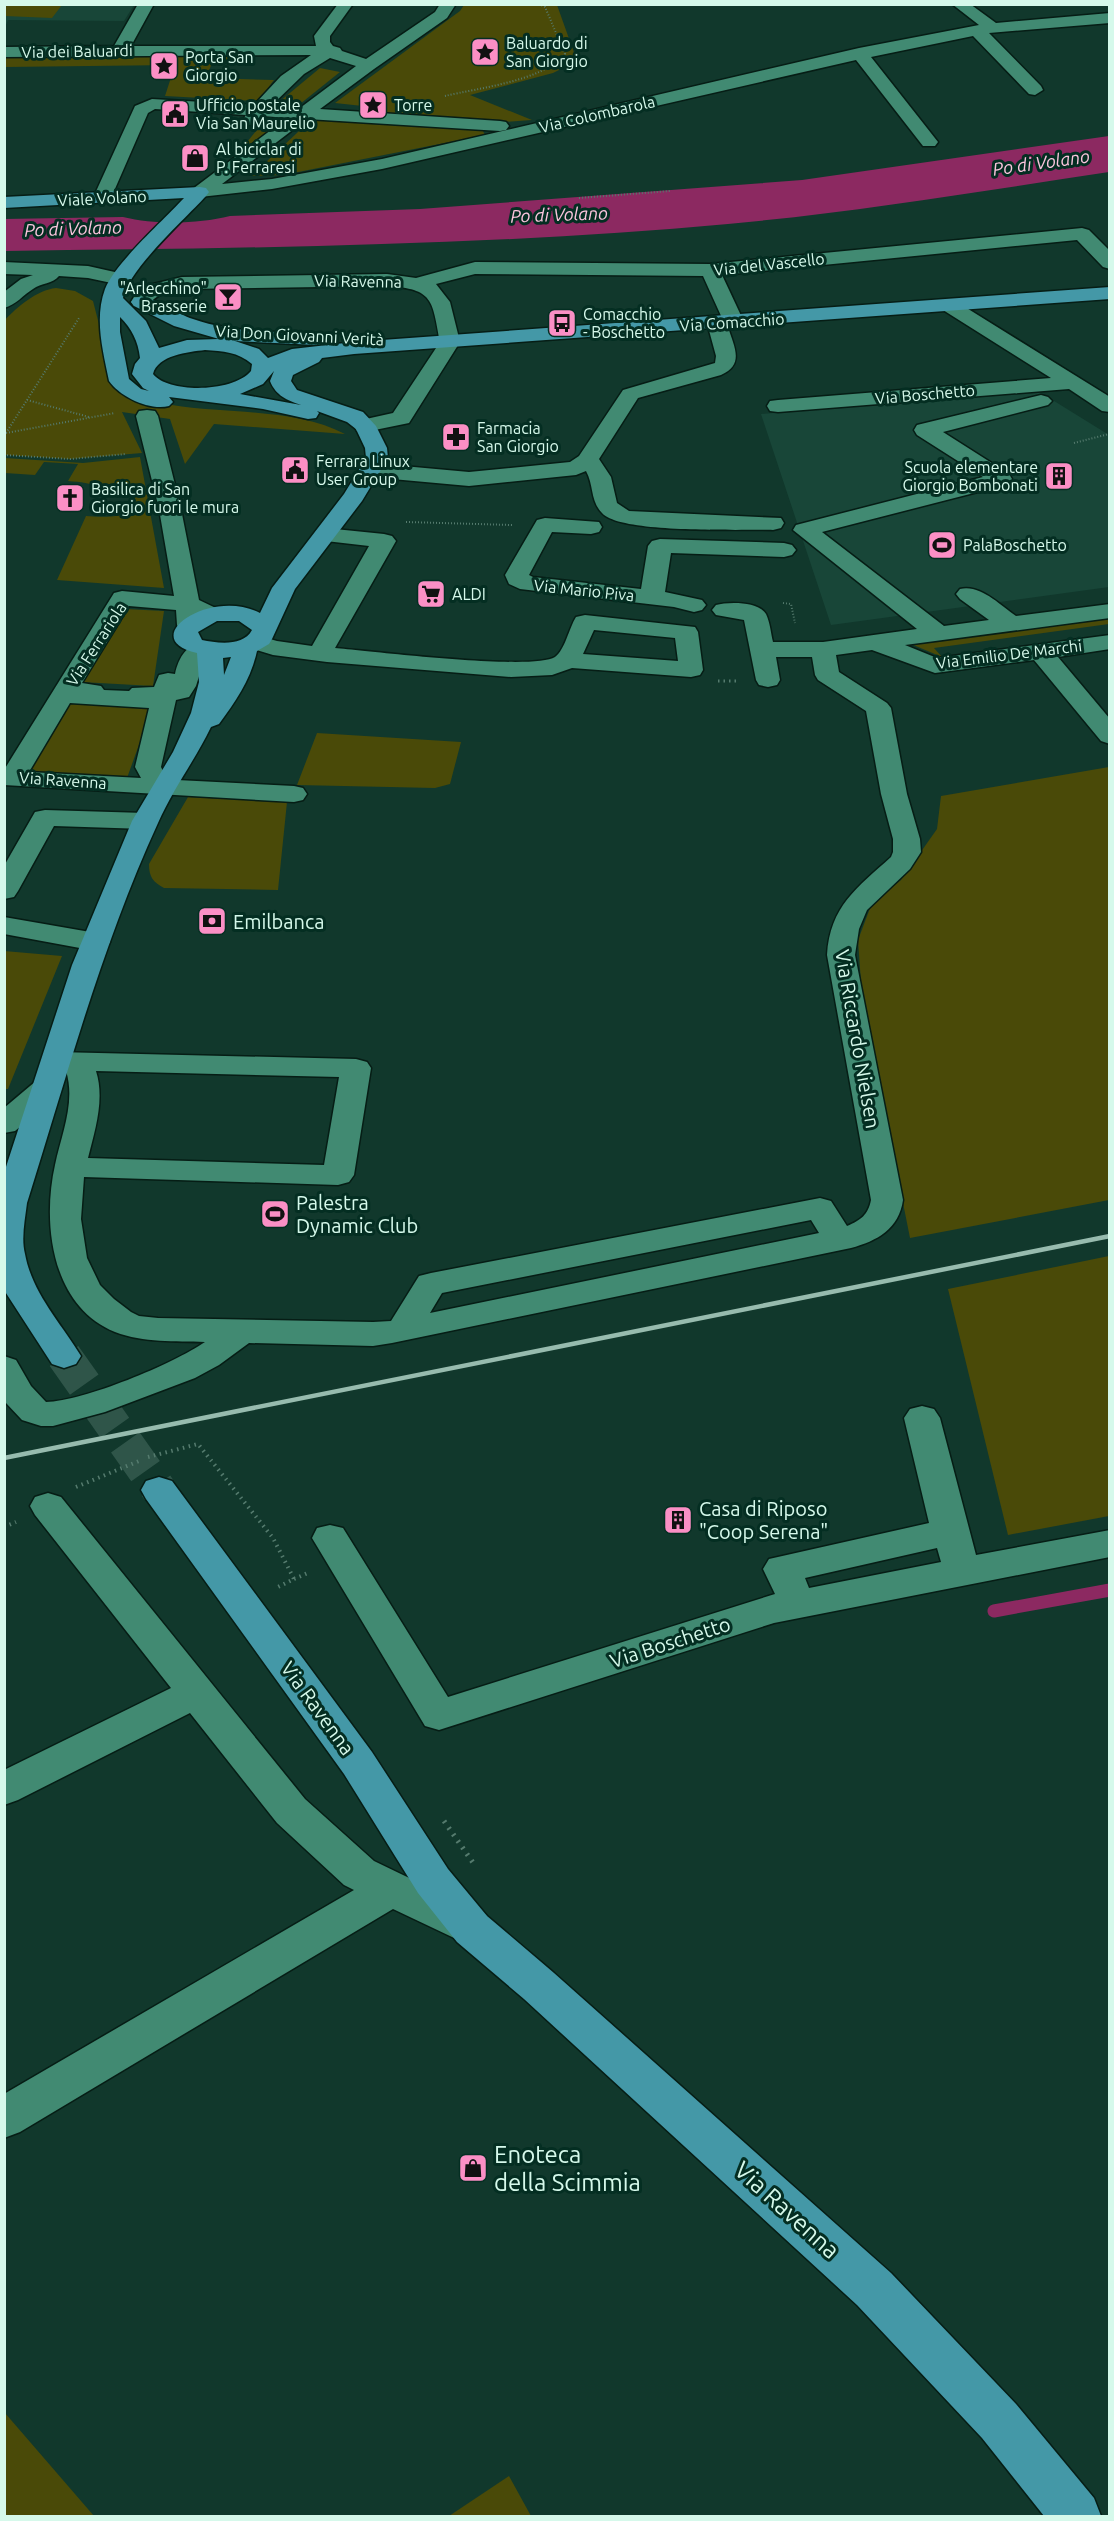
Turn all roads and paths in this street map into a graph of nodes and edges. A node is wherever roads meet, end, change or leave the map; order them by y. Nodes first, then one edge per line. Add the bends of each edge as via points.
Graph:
1 (146, 4) edge
2 (346, 4) edge
3 (539, 4) edge
4 (959, 4) edge
5 (445, 10) edge
6 (1110, 18) edge
7 (985, 29) junction
8 (386, 33) dead end
9 (354, 44) dead end
10 (120, 51) junction
11 (4, 52) edge
12 (330, 52) junction
13 (859, 53) junction
14 (368, 65) junction
15 (1035, 90) dead end
16 (439, 98) dead end
17 (259, 110) junction
18 (306, 113) junction
19 (534, 128) junction
20 (929, 142) dead end
21 (206, 187) junction
22 (670, 190) dead end
23 (102, 198) junction
24 (579, 198) dead end
25 (4, 203) edge
26 (142, 255) junction
27 (1110, 263) edge
28 (4, 268) edge
29 (710, 270) junction
30 (70, 271) junction
31 (50, 276) junction
32 (121, 279) junction
33 (418, 283) junction
34 (1110, 293) edge
35 (113, 299) junction
36 (4, 302) edge
37 (141, 302) junction
38 (950, 306) junction
39 (82, 314) dead end
40 (726, 322) junction
41 (440, 343) junction
42 (202, 345) junction
43 (235, 347) junction
44 (354, 348) junction
45 (150, 359) junction
46 (260, 372) junction
47 (1078, 387) junction
48 (191, 394) junction
49 (27, 400) junction
50 (778, 406) dead end
51 (1110, 406) edge
52 (291, 409) junction
53 (147, 416) joint
54 (90, 418) junction
55 (368, 432) junction
56 (5, 434) edge
57 (1110, 434) edge
58 (1074, 443) dead end
59 (157, 451) junction
60 (4, 455) edge
61 (587, 460) junction
62 (370, 470) junction
63 (396, 522) dead end
64 (773, 523) dead end
65 (516, 526) dead end
66 (591, 527) dead end
67 (325, 535) junction
68 (784, 550) dead end
69 (968, 594) dead end
70 (652, 598) junction
71 (1110, 611) edge
72 (1011, 624) junction
73 (254, 633) junction
74 (195, 634) junction
75 (939, 634) junction
76 (1110, 642) edge
77 (875, 643) junction
78 (762, 650) junction
79 (823, 650) junction
80 (1040, 651) junction
81 (314, 654) junction
82 (567, 660) junction
83 (691, 670) junction
84 (768, 680) joint
85 (164, 698) junction
86 (210, 719) junction
87 (1110, 736) edge
88 (186, 752) junction
89 (166, 785) junction
90 (294, 794) dead end
91 (145, 821) junction
92 (4, 891) edge
93 (4, 925) edge
94 (96, 942) junction
95 (58, 1070) junction
96 (4, 1124) edge
97 (70, 1167) junction
98 (730, 1225) junction
99 (839, 1239) junction
100 (749, 1258) junction
101 (519, 1267) junction
102 (534, 1302) junction
103 (403, 1329) junction
104 (240, 1332) junction
105 (64, 1356) tunnel mouth
106 (4, 1368) edge
107 (31, 1412) edge
108 (922, 1418) dead end
109 (159, 1490) tunnel mouth
110 (48, 1506) joint
111 (950, 1532) junction
112 (330, 1538) dead end
113 (1110, 1543) edge
114 (963, 1571) junction
115 (275, 1589) dead end
116 (798, 1604) junction
117 (197, 1692) junction
118 (4, 1789) edge
119 (391, 1889) junction
120 (472, 1929) junction
121 (4, 2118) edge
122 (1076, 2517) edge

1 - 10 street
2 - 12 street via 322,36 322,43
3 - 16 path via 545,7 565,54 561,62 540,72
4 - 7 street
5 - 8 street
5 - 14 street
6 - 7 street, Via Colombarola
7 - 13 street, Via Colombarola
7 - 15 street
9 - 12 street
10 - 11 street, Via dei Baluardi
10 - 12 street, Via dei Baluardi
12 - 14 street
12 - 17 street via 298,71
13 - 19 street, Via Colombarola
13 - 20 street
14 - 18 street
17 - 18 street
17 - 21 street
17 - 23 street via 147,105 141,110
18 - 19 street
18 - 21 street
19 - 21 street, Via Colombarola via 272,184
21 - 23 main road, Viale Volano
21 - 26 main road
22 - 24 path
23 - 25 main road, Viale Volano
26 - 30 street via 110,266
26 - 32 main road
27 - 29 street, Via del Vascello via 1082,234
28 - 30 street
28 - 31 street
29 - 33 street, Via del Vascello via 475,268
29 - 40 street
30 - 32 street
31 - 35 street via 85,285
31 - 36 street via 28,283
32 - 35 main road
32 - 37 main road
33 - 37 street, Via Ravenna via 201,281 166,285 145,294
33 - 41 street, Via Ravenna via 439,297
34 - 38 main road, Via Comacchio
35 - 45 main road via 140,326 150,346
35 - 52 main road via 110,332 116,374 124,387 150,399 181,404 251,411
37 - 41 main road, Via Don Giovanni Verità via 186,324 213,331
37 - 42 main road via 156,328 177,339
38 - 40 main road, Via Comacchio
38 - 47 street
39 - 49 path
40 - 41 main road, Via Comacchio
40 - 61 street via 725,366 630,394
41 - 44 main road, Via Comacchio
41 - 55 street via 401,418
41 - 55 main road via 317,357 299,362 281,376 282,388 290,394 355,417
42 - 43 main road
42 - 45 main road via 178,348
43 - 44 main road, Via Comacchio via 311,344
43 - 46 main road via 258,358
44 - 46 main road, Via Comacchio via 292,355
45 - 48 main road via 142,374 150,384
46 - 48 main road via 230,390
46 - 52 main road via 267,392
47 - 50 street, Via Boschetto
47 - 51 street
47 - 75 street via 926,429 1001,479 804,530
48 - 52 main road
49 - 54 path
49 - 56 path
52 - 55 main road
53 - 54 path via 121,412
53 - 59 street
54 - 56 path
55 - 62 main road via 377,458
57 - 58 path
59 - 60 path via 70,459
59 - 74 street
61 - 62 street via 567,470 483,478
61 - 64 street via 597,467 606,504 618,516 637,520
62 - 67 main road
63 - 65 path
66 - 70 street, Via Mario Piva via 545,525 518,579 528,584
67 - 73 main road
67 - 81 street via 384,541
68 - 70 street, Via Mario Piva via 660,546
69 - 72 street
70 - 78 street, Via Mario Piva via 747,612 755,616
71 - 72 street, Via Emilio De Marchi
72 - 75 street, Via Emilio De Marchi
73 - 74 main road via 230,651
73 - 74 main road via 231,614 211,615
73 - 81 street via 273,648
73 - 86 main road via 231,691
74 - 85 street via 174,652
74 - 85 street, Via Ferrariola via 122,598 66,689
74 - 88 main road via 212,665 204,713
75 - 77 street, Via Emilio De Marchi
76 - 80 street, Via Emilio De Marchi
77 - 79 street, Via Emilio De Marchi
77 - 80 street, Via Emilio De Marchi via 935,666
78 - 79 street
78 - 84 street, Via Mario Piva
79 - 99 street, Via Riccardo Nielsen via 827,675 878,708 894,795 908,844 907,854 899,865 860,900 841,934 841,955 887,1200 880,1222
80 - 87 street
81 - 82 street via 522,670 552,668
81 - 86 street via 278,656 257,663 226,709
82 - 83 street
82 - 83 street via 585,622 686,632
83 - 84 path via 708,682
85 - 89 street via 148,767 154,778
85 - 89 street, Via Ravenna via 62,695 12,779
86 - 88 main road
88 - 89 main road
89 - 90 street, Via Ravenna
89 - 91 main road
91 - 92 street via 45,818
91 - 94 main road
93 - 94 street
94 - 95 main road via 86,965
95 - 96 street
95 - 97 street, Via Riccardo Nielsen via 79,1064 85,1079
95 - 97 street via 356,1068 338,1175
95 - 105 main road via 11,1203 8,1254 17,1282
97 - 104 street, Via Riccardo Nielsen via 63,1227 66,1248 73,1266 99,1304 130,1325
98 - 99 street via 820,1208
98 - 100 street
98 - 101 street
99 - 100 street, Via Riccardo Nielsen
100 - 102 street, Via Riccardo Nielsen
101 - 102 street
101 - 103 street via 431,1284
102 - 103 street, Via Riccardo Nielsen
103 - 104 street, Via Riccardo Nielsen via 373,1334
104 - 107 street via 192,1365 105,1401
106 - 107 street
108 - 111 street
109 - 120 main road, Via Ravenna via 358,1763 433,1881
110 - 115 path via 66,1491 157,1453 198,1444 273,1538 294,1579
110 - 117 street, Via Ravenna
111 - 114 street
111 - 116 street via 782,1569
112 - 116 street, Via Boschetto via 439,1715
113 - 114 street, Via Boschetto
114 - 116 street, Via Boschetto
117 - 118 street
117 - 119 street, Via Ravenna via 291,1811 359,1873
119 - 120 street, Via Ravenna
119 - 121 street
120 - 122 main road, Via Ravenna via 874,2289 999,2421

